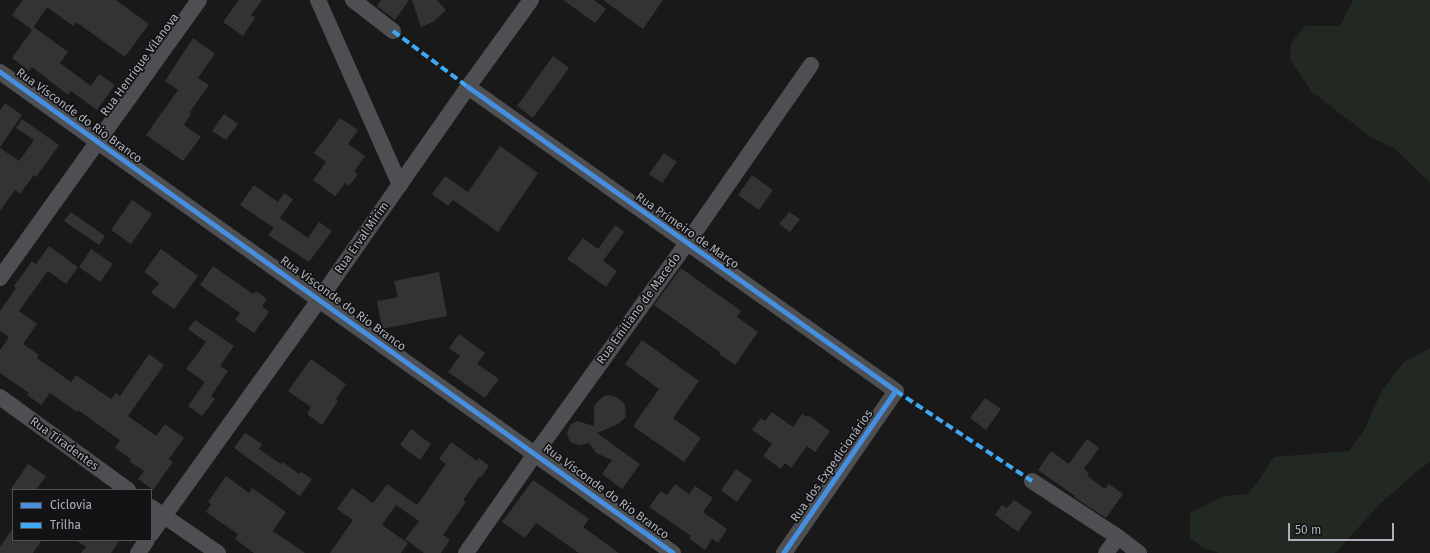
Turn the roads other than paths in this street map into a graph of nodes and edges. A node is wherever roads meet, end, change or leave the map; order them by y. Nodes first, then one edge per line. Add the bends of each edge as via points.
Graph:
1 (199, 0) edge
2 (318, 0) edge
3 (353, 0) edge
4 (531, 0) edge
5 (393, 31) dead end
6 (811, 65) dead end
7 (0, 72) edge
8 (468, 87) junction
9 (98, 141) junction
10 (400, 185) junction
11 (687, 243) junction
12 (0, 278) edge
13 (319, 300) junction
14 (896, 391) joint
15 (0, 397) edge
16 (535, 454) junction
17 (1032, 481) dead end
18 (127, 489) edge
19 (157, 511) edge
20 (152, 530) edge
21 (1118, 537) junction
22 (146, 541) edge
23 (138, 553) edge
24 (218, 553) edge
25 (466, 553) edge
26 (673, 553) edge
27 (784, 553) edge
28 (1106, 553) edge
29 (1140, 553) edge

1 - 9 street, Rua Henrique Vilanova
2 - 10 street
3 - 5 street
4 - 8 street, Rua Erval Mirim
6 - 11 street, Rua Emiliano de Macedo
7 - 9 street, Rua Visconde do Rio Branco
8 - 10 street, Rua Erval Mirim
8 - 11 street, Rua Primeiro de Março
9 - 12 street, Rua Henrique Vilanova
9 - 13 street, Rua Visconde do Rio Branco
10 - 13 street, Rua Erval Mirim
11 - 14 street, Rua Primeiro de Março
11 - 16 street, Rua Emiliano de Macedo
13 - 16 street, Rua Visconde do Rio Branco
13 - 19 street, Rua Erval Mirim
14 - 27 street, Rua dos Expedicionários
15 - 18 street, Rua Tiradentes
16 - 25 street, Rua Emiliano de Macedo
16 - 26 street, Rua Visconde do Rio Branco
17 - 21 street
19 - 20 street, Rua Erval Mirim
19 - 24 street
21 - 28 street
21 - 29 street
22 - 23 street

